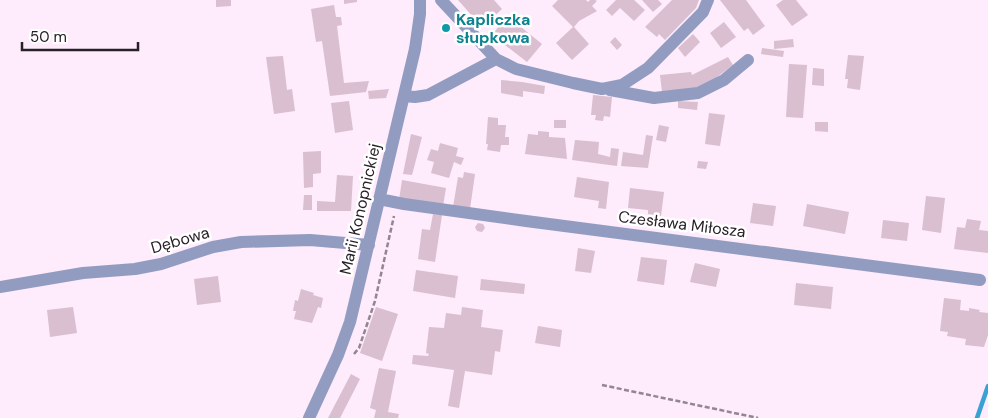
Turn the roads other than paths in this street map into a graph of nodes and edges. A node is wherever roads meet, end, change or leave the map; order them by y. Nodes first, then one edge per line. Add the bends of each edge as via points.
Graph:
1 (420, 0) edge
2 (441, 0) edge
3 (708, 0) edge
4 (496, 59) junction
5 (748, 60) dead end
6 (602, 89) junction
7 (404, 96) junction
8 (379, 199) junction
9 (369, 245) junction
10 (980, 280) dead end
11 (0, 287) edge
12 (309, 418) edge

1 - 7 street, Marii Konopnickiej via 416,49
2 - 4 street
3 - 6 street via 703,12 648,68 622,84
4 - 6 street via 516,69
4 - 7 street via 428,95
5 - 6 street via 724,80 698,93 654,98
7 - 8 street, Marii Konopnickiej
8 - 9 street, Marii Konopnickiej
8 - 10 street, Czesława Miłosza
9 - 11 street, Dębowa via 310,240 241,242 213,246 135,269 84,273
9 - 12 street, Marii Konopnickiej via 350,322

